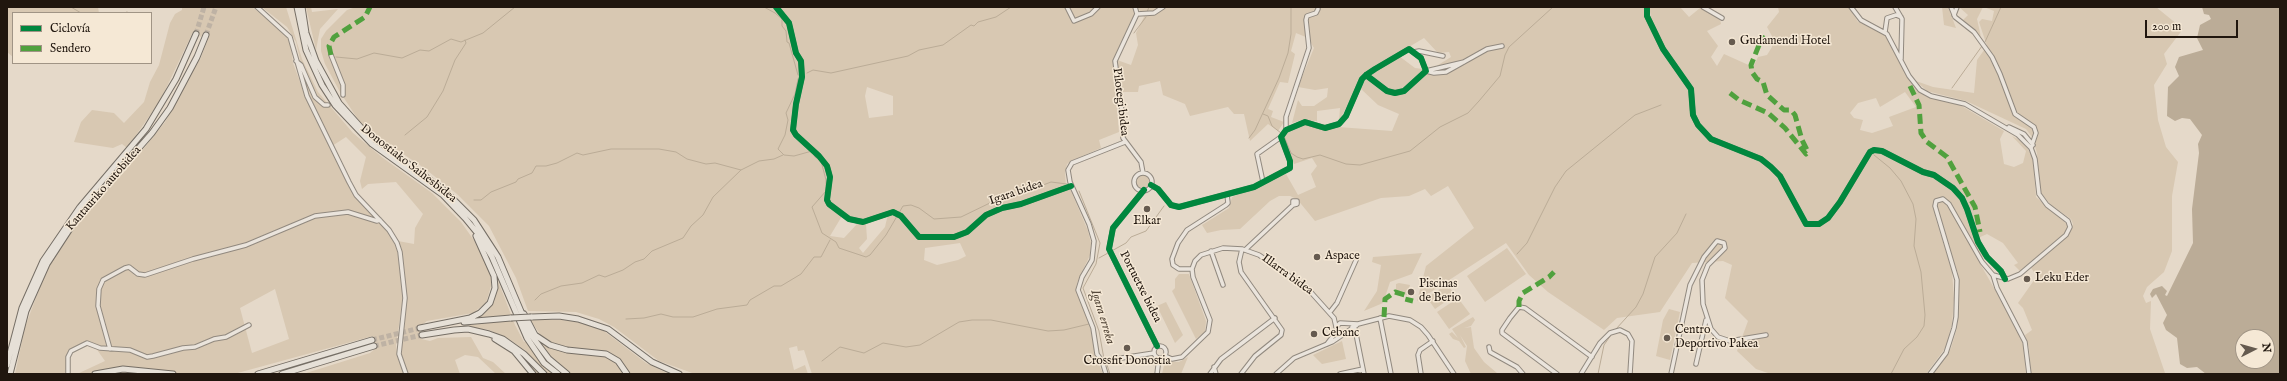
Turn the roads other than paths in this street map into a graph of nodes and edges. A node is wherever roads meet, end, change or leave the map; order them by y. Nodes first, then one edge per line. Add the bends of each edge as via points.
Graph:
1 (256, 7) edge
2 (297, 7) edge
3 (302, 7) edge
4 (776, 7) edge
5 (1067, 7) edge
6 (1098, 7) edge
7 (1135, 7) edge
8 (1163, 7) edge
9 (1647, 7) edge
10 (1704, 7) edge
11 (1851, 7) edge
12 (1895, 7) edge
13 (1951, 7) edge
14 (1957, 7) edge
15 (1318, 9) dead end
16 (1137, 14) junction
17 (1901, 17) junction
18 (1954, 17) junction
19 (1722, 18) dead end
20 (1885, 32) junction
21 (196, 34) tunnel mouth
22 (206, 35) tunnel mouth
23 (1502, 46) dead end
24 (1414, 52) junction
25 (331, 55) dead end
26 (1443, 56) dead end
27 (1901, 60) junction
28 (296, 61) junction
29 (1426, 71) junction
30 (1366, 75) junction
31 (343, 95) dead end
32 (328, 105) dead end
33 (1286, 130) junction
34 (1281, 137) junction
35 (1125, 142) junction
36 (2032, 146) junction
37 (1143, 173) junction
38 (1263, 182) junction
39 (1151, 185) junction
40 (1071, 186) junction
41 (1137, 188) junction
42 (1144, 190) junction
43 (1227, 195) junction
44 (1136, 198) junction
45 (1293, 204) dead end
46 (380, 220) junction
47 (474, 229) junction
48 (1244, 250) junction
49 (1211, 251) junction
50 (1357, 258) dead end
51 (1192, 269) junction
52 (1993, 275) junction
53 (2005, 279) junction
54 (1223, 285) dead end
55 (512, 290) junction
56 (1330, 312) junction
57 (1275, 318) junction
58 (1334, 318) junction
59 (1380, 318) junction
60 (1706, 320) junction
61 (1343, 324) junction
62 (1358, 324) junction
63 (249, 325) dead end
64 (441, 325) junction
65 (1349, 325) junction
66 (420, 328) tunnel mouth
67 (1353, 328) junction
68 (1336, 329) junction
69 (478, 331) junction
70 (1345, 332) junction
71 (1355, 334) junction
72 (1766, 334) dead end
73 (422, 335) tunnel mouth
74 (372, 340) tunnel mouth
75 (1432, 341) junction
76 (1327, 344) junction
77 (374, 346) tunnel mouth
78 (1157, 346) junction
79 (1489, 347) dead end
80 (110, 349) junction
81 (1154, 353) junction
82 (1165, 356) junction
83 (1592, 357) junction
84 (1159, 358) junction
85 (1104, 361) junction
86 (1696, 364) dead end
87 (7, 365) edge
88 (1214, 367) junction
89 (1363, 369) junction
90 (10, 374) edge
91 (68, 374) edge
92 (95, 374) edge
93 (173, 374) edge
94 (258, 374) edge
95 (282, 374) edge
96 (406, 374) edge
97 (533, 374) edge
98 (544, 374) edge
99 (558, 374) edge
100 (567, 374) edge
101 (627, 374) edge
102 (679, 374) edge
103 (1106, 374) edge
104 (1157, 374) edge
105 (1210, 374) edge
106 (1216, 374) edge
107 (1241, 374) edge
108 (1276, 374) edge
109 (1340, 374) edge
110 (1364, 374) edge
111 (1391, 374) edge
112 (1422, 374) edge
113 (1454, 374) edge
114 (1523, 374) edge
115 (1557, 374) edge
116 (1581, 374) edge
117 (1630, 374) edge
118 (1671, 374) edge
119 (1930, 374) edge
120 (2028, 374) edge

1 - 28 street via 288,33
2 - 47 highway, Donostiako Saihesbidea via 311,62 327,93 343,115 372,144 443,195
3 - 55 highway, Donostiako Saihesbidea via 306,33 316,61 339,103 365,132 445,191 464,209 489,242
4 - 40 street, Igara bidea via 789,24 796,53 801,61 802,77 793,130 827,166 830,177 827,200 849,219 858,222 874,219 888,212 897,213 919,237 954,237 967,232 986,216 1002,208
5 - 6 street via 1072,20 1076,21 1091,14
7 - 16 street
8 - 16 street via 1154,13
9 - 53 street via 1650,22 1663,50 1691,89 1693,111 1698,125 1711,139 1761,159 1771,167 1780,176 1806,224 1819,224 1828,218 1870,152 1882,151 1934,175 1953,188 1962,198 1981,248
10 - 19 street
11 - 20 street via 1861,20
12 - 17 street
13 - 18 street
14 - 18 street
15 - 33 street via 1307,16 1309,48 1286,116
16 - 35 street, Pilotegi bidea via 1114,61
17 - 20 street via 1896,15 1887,18
17 - 27 street
18 - 36 street via 1974,32 1992,57 2015,114 2032,124 2035,130
20 - 27 street
21 - 87 highway, Kantauriko autobidea via 176,79 146,130 80,207 43,261 22,308
22 - 90 highway, Kantauriko autobidea via 194,64 170,108 152,133 75,221 47,264 26,311
23 - 29 street via 1487,49 1446,72
24 - 26 street
24 - 29 street via 1422,58
24 - 30 street via 1406,50
25 - 31 street
27 - 36 street via 1915,84 1925,94 1960,102 2018,135
28 - 32 street via 301,65 315,97 324,105
28 - 46 street via 314,112 349,182 356,195
29 - 30 street via 1404,91 1395,93 1387,91
30 - 33 street via 1344,120 1339,124 1321,128 1305,122
33 - 34 street
34 - 38 street via 1257,154
34 - 38 street via 1290,168
35 - 37 street, Pilotegi bidea via 1141,162
35 - 40 street via 1072,163 1068,175
36 - 53 street via 2039,194 2047,206 2068,220 2070,227 2066,235 2020,274
37 - 39 street via 1151,178
37 - 41 street via 1134,178
38 - 43 street
39 - 42 street
39 - 43 street via 1174,206
40 - 85 street via 1092,232 1094,250 1078,290 1093,328 1097,354
41 - 42 street
41 - 44 street
42 - 44 street, Portuetxe bidea
43 - 51 street via 1226,205 1187,230 1178,243 1172,259 1173,265 1179,269
44 - 78 street, Portuetxe bidea via 1113,228 1109,249
45 - 48 street
46 - 80 street via 348,212 314,216 246,245 145,275 138,274 129,267 125,268 103,280 99,290 99,310
46 - 96 street via 392,233 400,252 405,298 399,350
47 - 64 highway via 492,269 495,284 493,298 487,308 476,316
47 - 99 highway, Donostiako Saihesbidea via 492,257 530,344 544,363
48 - 49 street, Illarra bidea via 1229,248
48 - 56 street, Illarra bidea via 1263,257 1294,278
48 - 57 street via 1239,262 1241,272
49 - 51 street, Illarra bidea via 1197,258
49 - 54 street
50 - 56 street via 1337,303
51 - 82 street via 1210,320 1210,329 1182,357 1172,359
52 - 53 street
52 - 119 street via 1982,262 1949,204 1943,199 1936,201 1935,206 1956,274 1956,304 1950,344
52 - 120 street via 2025,342
55 - 100 highway, Donostiako Saihesbidea via 535,342 549,359
55 - 101 highway via 535,335 543,341 562,349 606,354 618,362
56 - 58 street, Illarra bidea
57 - 88 street
57 - 107 street via 1282,328 1281,335 1255,356
58 - 61 street, Illarra bidea
58 - 68 street, Illarra bidea
59 - 62 street
59 - 75 street via 1395,316 1410,320 1421,327
59 - 111 street
60 - 72 street via 1714,333 1724,340 1737,341
60 - 86 street
60 - 118 street via 1702,299 1703,276 1710,262 1725,248 1724,243 1719,241 1714,243 1704,256 1690,286
61 - 65 street
61 - 68 street
61 - 70 street
62 - 65 street
62 - 67 street
63 - 80 street via 226,337 153,356 137,354 130,350
64 - 66 highway
64 - 102 highway, bridge via 531,317 559,316 578,319 608,329 652,362
65 - 67 street
67 - 70 street
67 - 71 street
68 - 70 street
68 - 76 street
69 - 73 highway via 454,330
69 - 97 highway via 514,351
69 - 98 highway via 503,340 524,354
70 - 71 street
70 - 76 street
71 - 89 street
74 - 94 highway
75 - 112 street via 1420,350 1418,355
75 - 113 street
76 - 108 street via 1294,358
77 - 95 highway
78 - 81 street
78 - 82 street via 1165,348
79 - 114 street via 1490,352 1517,367
80 - 91 street via 88,343 71,351 68,357
81 - 84 street
81 - 85 street
82 - 84 street
83 - 115 street via 1519,307 1502,333
83 - 116 street
83 - 117 street via 1610,333 1615,330 1623,331 1632,341
84 - 104 street
85 - 103 street
88 - 105 street
88 - 106 street
89 - 109 street
89 - 110 street
92 - 93 highway via 123,369

